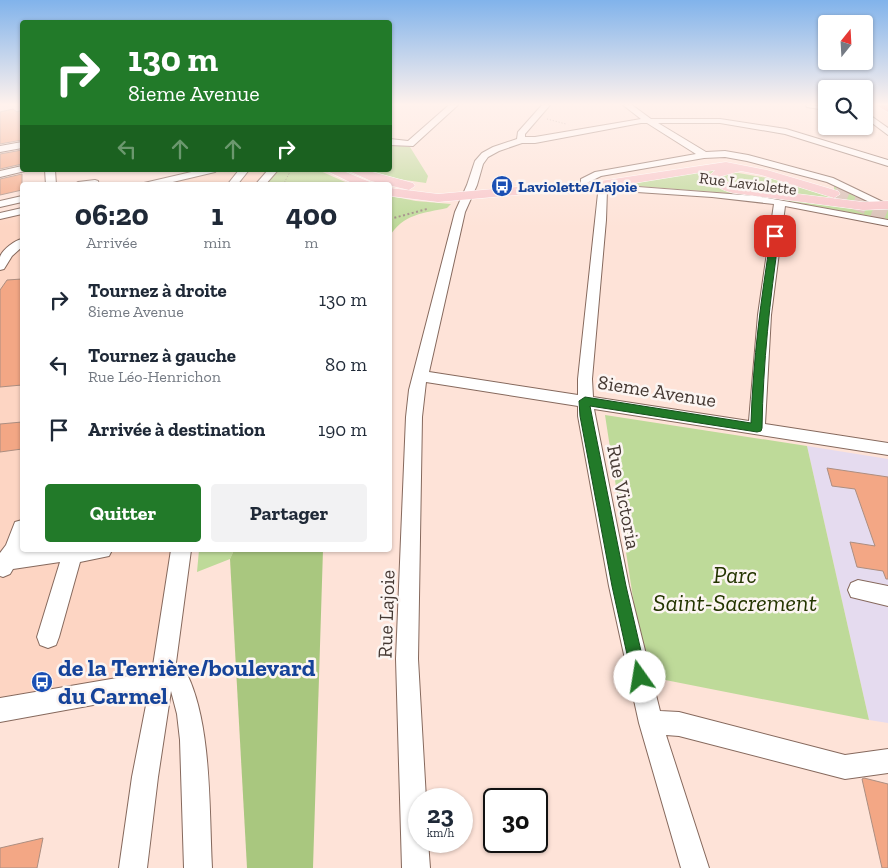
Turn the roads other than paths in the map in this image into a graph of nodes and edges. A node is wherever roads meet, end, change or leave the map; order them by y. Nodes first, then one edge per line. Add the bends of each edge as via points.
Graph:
1 (19, 146) edge
2 (505, 146) edge
3 (689, 146) edge
4 (832, 146) edge
5 (0, 149) edge
6 (704, 155) junction
7 (888, 163) edge
8 (748, 168) junction
9 (20, 169) edge
10 (205, 172) edge
11 (242, 172) edge
12 (270, 172) edge
13 (336, 172) edge
14 (360, 172) edge
15 (0, 174) edge
16 (172, 182) edge
17 (234, 182) edge
18 (262, 182) edge
19 (359, 182) edge
20 (390, 182) edge
21 (392, 182) edge
22 (593, 183) junction
23 (539, 189) junction
24 (392, 192) edge
25 (468, 195) junction
26 (20, 199) edge
27 (780, 202) junction
28 (0, 204) edge
29 (885, 205) edge
30 (20, 211) edge
31 (0, 216) edge
32 (888, 223) edge
33 (20, 241) edge
34 (0, 246) edge
35 (0, 266) edge
36 (420, 376) junction
37 (585, 401) junction
38 (757, 428) junction
39 (888, 449) edge
40 (20, 532) edge
41 (92, 552) edge
42 (181, 552) edge
43 (72, 556) junction
44 (2, 568) edge
45 (858, 590) dead end
46 (888, 596) edge
47 (48, 637) dead end
48 (162, 681) junction
49 (0, 710) edge
50 (651, 723) junction
51 (888, 761) edge
52 (132, 868) edge
53 (198, 868) edge
54 (416, 868) edge
55 (695, 868) edge

1 - 5 street
2 - 25 street, Rue Lajoie via 492,150 478,163
3 - 6 street
4 - 7 street, Rue Lajoie
6 - 22 street, Rue Laviolette via 598,174
6 - 29 street, Rue Laviolette via 740,156 813,175
8 - 22 main road, Rue Laviolette via 716,166
8 - 22 main road, Rue Laviolette via 834,191 755,165 724,160
8 - 29 main road via 722,171 716,179 724,186 739,191 863,206
9 - 15 street
10 - 16 street
11 - 17 street
12 - 18 street
13 - 19 main road
14 - 20 main road
21 - 25 main road
22 - 23 main road, Rue Laviolette via 560,190
22 - 23 main road, Rue Laviolette via 554,184
22 - 27 street, Rue Laviolette via 624,189
22 - 37 street, Rue Victoria via 601,220
23 - 25 main road, Rue Laviolette
24 - 25 main road via 435,198
25 - 36 street, Rue Lajoie via 460,212
26 - 28 street
27 - 32 street, Rue Laviolette
27 - 38 street via 757,384
30 - 31 street
33 - 34 street
33 - 35 street
36 - 37 street, 8ieme Avenue
36 - 54 street, Rue Lajoie via 414,417 407,651
37 - 38 street, 8ieme Avenue
37 - 50 street, Rue Victoria via 619,586
38 - 39 street, 8ieme Avenue
40 - 44 street
41 - 43 street
42 - 48 street
43 - 44 street
43 - 47 street
45 - 46 street
48 - 49 street
48 - 52 street
48 - 53 street via 175,680 182,684 195,774
50 - 51 street via 679,724 845,767
50 - 55 street, Rue Victoria

